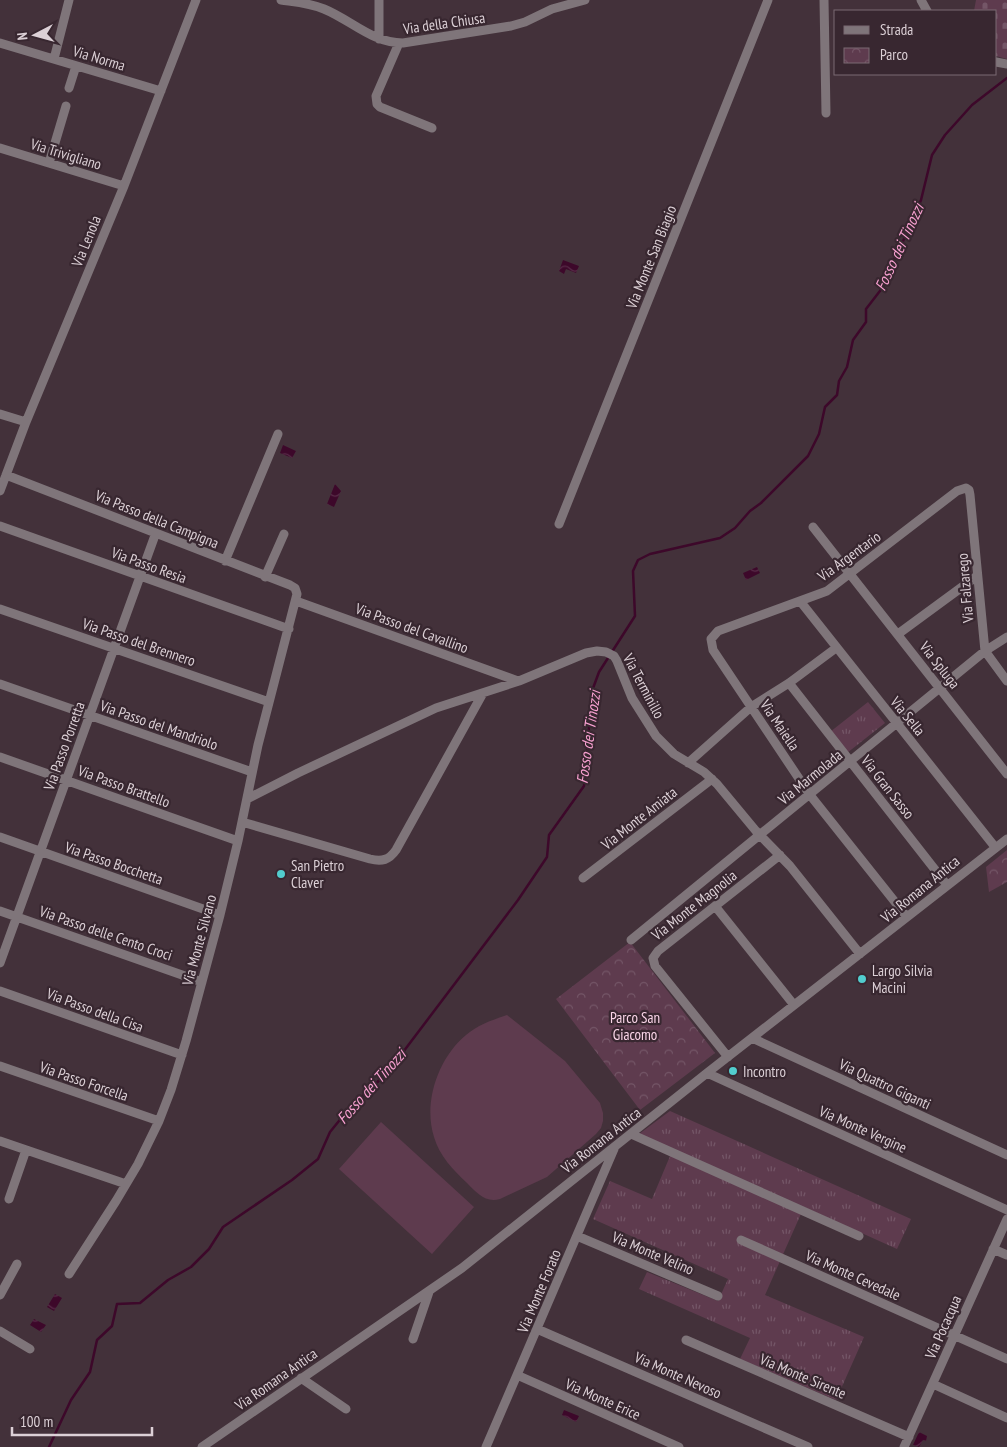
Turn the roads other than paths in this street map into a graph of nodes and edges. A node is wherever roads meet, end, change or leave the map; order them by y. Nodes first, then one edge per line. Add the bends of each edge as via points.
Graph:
1 (69, 0) edge
2 (196, 0) edge
3 (281, 0) edge
4 (379, 0) edge
5 (585, 0) edge
6 (768, 0) edge
7 (824, 0) edge
8 (380, 39) junction
9 (0, 43) edge
10 (399, 43) junction
11 (54, 59) junction
12 (76, 66) junction
13 (70, 88) dead end
14 (161, 91) junction
15 (66, 106) dead end
16 (826, 113) dead end
17 (432, 128) dead end
18 (0, 148) edge
19 (49, 163) junction
20 (124, 186) junction
21 (0, 414) edge
22 (26, 422) junction
23 (278, 434) dead end
24 (6, 475) junction
25 (966, 488) joint
26 (0, 491) edge
27 (560, 524) dead end
28 (0, 526) edge
29 (813, 527) dead end
30 (284, 534) dead end
31 (154, 538) dead end
32 (225, 561) junction
33 (851, 574) junction
34 (140, 576) junction
35 (977, 576) junction
36 (265, 577) junction
37 (297, 591) joint
38 (296, 601) junction
39 (800, 602) junction
40 (0, 608) edge
41 (289, 629) junction
42 (898, 634) junction
43 (1007, 637) edge
44 (711, 639) joint
45 (113, 648) junction
46 (836, 648) junction
47 (985, 652) junction
48 (519, 681) junction
49 (1007, 681) edge
50 (790, 683) junction
51 (0, 684) edge
52 (941, 688) junction
53 (483, 693) junction
54 (269, 702) junction
55 (751, 707) junction
56 (90, 715) junction
57 (897, 723) junction
58 (0, 757) edge
59 (851, 761) junction
60 (688, 763) junction
61 (252, 772) junction
62 (1007, 774) edge
63 (712, 779) junction
64 (67, 780) junction
65 (810, 795) junction
66 (247, 799) junction
67 (242, 822) junction
68 (759, 835) junction
69 (0, 836) edge
70 (238, 841) junction
71 (1002, 843) edge
72 (41, 852) junction
73 (780, 855) junction
74 (583, 878) dead end
75 (947, 885) junction
76 (715, 906) junction
77 (0, 911) edge
78 (220, 915) junction
79 (17, 917) junction
80 (907, 917) junction
81 (631, 940) dead end
82 (860, 954) junction
83 (0, 963) edge
84 (202, 982) junction
85 (0, 990) edge
86 (794, 1005) junction
87 (752, 1038) junction
88 (182, 1055) junction
89 (728, 1057) junction
90 (0, 1066) edge
91 (707, 1073) junction
92 (159, 1121) junction
93 (631, 1134) junction
94 (0, 1141) edge
95 (615, 1146) junction
96 (26, 1150) junction
97 (1007, 1155) edge
98 (126, 1184) junction
99 (10, 1199) dead end
100 (1007, 1210) edge
101 (1007, 1219) edge
102 (577, 1236) junction
103 (859, 1236) dead end
104 (741, 1240) dead end
105 (993, 1249) junction
106 (1007, 1255) edge
107 (17, 1264) dead end
108 (68, 1274) dead end
109 (429, 1292) junction
110 (0, 1295) edge
111 (718, 1296) dead end
112 (537, 1329) junction
113 (0, 1331) edge
114 (954, 1336) junction
115 (413, 1339) dead end
116 (686, 1340) dead end
117 (30, 1350) dead end
118 (1007, 1359) edge
119 (517, 1376) junction
120 (302, 1378) junction
121 (933, 1384) junction
122 (346, 1409) dead end
123 (1007, 1418) edge
124 (909, 1436) junction
125 (202, 1447) edge
126 (486, 1447) edge
127 (678, 1447) edge
128 (808, 1447) edge
129 (904, 1447) edge

1 - 11 street
2 - 14 street, Via Lenola
3 - 8 street, Via della Chiusa via 324,9
4 - 8 street
5 - 10 street, Via della Chiusa via 511,26
6 - 27 street, Via Monte San Biagio
7 - 16 street
8 - 10 street, Via della Chiusa
9 - 11 street, Via Norma
10 - 17 street via 376,96 377,104
11 - 12 street, Via Norma
12 - 13 street
12 - 14 street, Via Norma
14 - 20 street, Via Lenola
15 - 19 street
18 - 19 street, Via Trivigliano
19 - 20 street, Via Trivigliano
20 - 22 street, Via Lenola
21 - 22 street
22 - 24 street, Via Lenola
23 - 32 street
24 - 26 street, Via Lenola
24 - 32 street, Via Passo della Campigna
25 - 33 street, Via Argentario via 957,491
25 - 35 street, Via Falzarego via 970,495
28 - 34 street, Via Passo Resia
29 - 33 street, Via Spluga
30 - 36 street
31 - 34 street, Via Passo Porretta
32 - 36 street, Via Passo della Campigna
33 - 39 street, Via Argentario via 823,593
33 - 42 street, Via Spluga
34 - 41 street, Via Passo Resia
34 - 45 street, Via Passo Porretta
35 - 42 street
35 - 47 street, Via Falzarego
36 - 37 street, Via Passo della Campigna via 290,585
37 - 38 street, Via Monte Silvano
38 - 41 street, Via Monte Silvano
38 - 48 street, Via Passo del Cavallino
39 - 44 street, Via Argentario via 718,632
39 - 46 street, Via Sella
40 - 45 street, Via Passo del Brennero
41 - 54 street, Via Monte Silvano
42 - 52 street, Via Spluga
43 - 47 street, Via Marmolada
44 - 55 street, Via Maiella via 713,650
45 - 54 street, Via Passo del Brennero
45 - 56 street, Via Passo Porretta
46 - 50 street
46 - 57 street, Via Sella
47 - 49 street
47 - 52 street, Via Marmolada
48 - 53 street, Via Terminillo
48 - 60 street, Via Terminillo via 584,653 610,654 647,724 671,751
50 - 55 street
50 - 59 street, Via Gran Sasso
51 - 56 street, Via Passo del Mandriolo
52 - 57 street, Via Marmolada
52 - 62 street, Via Spluga
53 - 66 street, Via Terminillo via 419,715
53 - 67 street via 388,859 370,859
54 - 61 street, Via Monte Silvano
55 - 60 street
55 - 65 street, Via Maiella
56 - 61 street, Via Passo del Mandriolo
56 - 64 street, Via Passo Porretta
57 - 59 street, Via Marmolada
57 - 71 street, Via Sella
58 - 64 street, Via Passo Brattello
59 - 65 street, Via Marmolada
59 - 75 street, Via Gran Sasso
60 - 63 street, Via Terminillo
61 - 66 street, Via Monte Silvano
63 - 68 street, Via Terminillo
63 - 74 street, Via Monte Amiata
64 - 70 street, Via Passo Brattello
64 - 72 street, Via Passo Porretta
65 - 68 street, Via Marmolada
65 - 80 street, Via Maiella
66 - 67 street, Via Monte Silvano
67 - 70 street, Via Monte Silvano
68 - 73 street, Via Terminillo
68 - 81 street, Via Marmolada
69 - 72 street, Via Passo Bocchetta
70 - 78 street, Via Monte Silvano
71 - 75 street, Via Romana Antica
72 - 78 street, Via Passo Bocchetta
72 - 79 street, Via Passo Porretta
73 - 76 street, Via Monte Magnolia
73 - 82 street, Via Terminillo
75 - 80 street, Via Romana Antica
76 - 86 street
76 - 89 street, Via Monte Magnolia via 658,951 653,960
77 - 79 street, Via Passo delle Cento Croci
78 - 84 street, Via Monte Silvano
79 - 83 street, Via Passo Porretta
79 - 84 street, Via Passo delle Cento Croci
80 - 82 street, Via Romana Antica
82 - 86 street, Via Romana Antica
84 - 88 street, Via Monte Silvano
85 - 88 street, Via Passo della Cisa
86 - 87 street, Via Romana Antica
87 - 89 street, Via Romana Antica
87 - 97 street, Via Quattro Giganti
88 - 92 street, Via Monte Silvano
89 - 91 street, Via Romana Antica
90 - 92 street, Via Passo Forcella
91 - 93 street, Via Romana Antica
91 - 100 street, Via Monte Vergine
92 - 98 street, Via Monte Silvano
93 - 95 street, Via Romana Antica
93 - 103 street
94 - 96 street
95 - 102 street, Via Monte Forato
95 - 109 street, Via Romana Antica
96 - 98 street
96 - 99 street
98 - 108 street, Via Monte Silvano
101 - 105 street, Via Pocacqua
102 - 111 street, Via Monte Velino
102 - 112 street, Via Monte Forato
104 - 114 street, Via Monte Cevedale
105 - 106 street
105 - 114 street, Via Pocacqua
107 - 110 street
109 - 115 street
109 - 120 street, Via Romana Antica
112 - 119 street, Via Monte Forato
112 - 128 street, Via Monte Nevoso
113 - 117 street
114 - 118 street, Via Monte Cevedale
114 - 121 street, Via Pocacqua
116 - 124 street, Via Monte Sirente
119 - 126 street, Via Monte Forato
119 - 127 street, Via Monte Erice
120 - 122 street
120 - 125 street, Via Romana Antica
121 - 123 street
121 - 124 street, Via Pocacqua
124 - 129 street, Via Pocacqua

